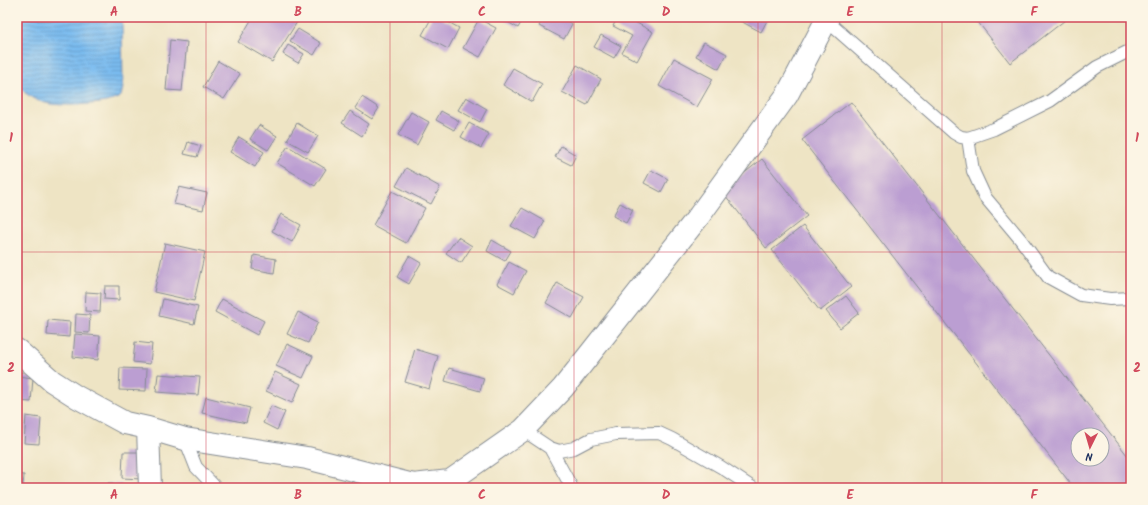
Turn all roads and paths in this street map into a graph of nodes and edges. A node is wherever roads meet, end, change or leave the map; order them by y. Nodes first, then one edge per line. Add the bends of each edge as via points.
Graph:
1 (827, 19) edge
2 (1131, 50) edge
3 (968, 138) junction
4 (1131, 298) edge
5 (17, 350) edge
6 (148, 428) junction
7 (523, 430) junction
8 (185, 438) junction
9 (550, 448) junction
10 (150, 488) edge
11 (216, 488) edge
12 (572, 488) edge
13 (753, 488) edge

1 - 3 lane via 954,133
1 - 7 street via 787,95 699,216 563,388
2 - 3 lane via 1097,66 1050,101 994,129
3 - 4 lane via 973,171 985,197 1048,277 1081,295 1110,299
5 - 6 street via 52,381 77,397 125,423
6 - 8 street
6 - 10 street
7 - 8 street via 450,481 413,485 307,458
7 - 9 lane
8 - 11 lane via 196,467
9 - 12 lane
9 - 13 lane via 559,451 574,448 591,440 616,434 658,434 672,439

